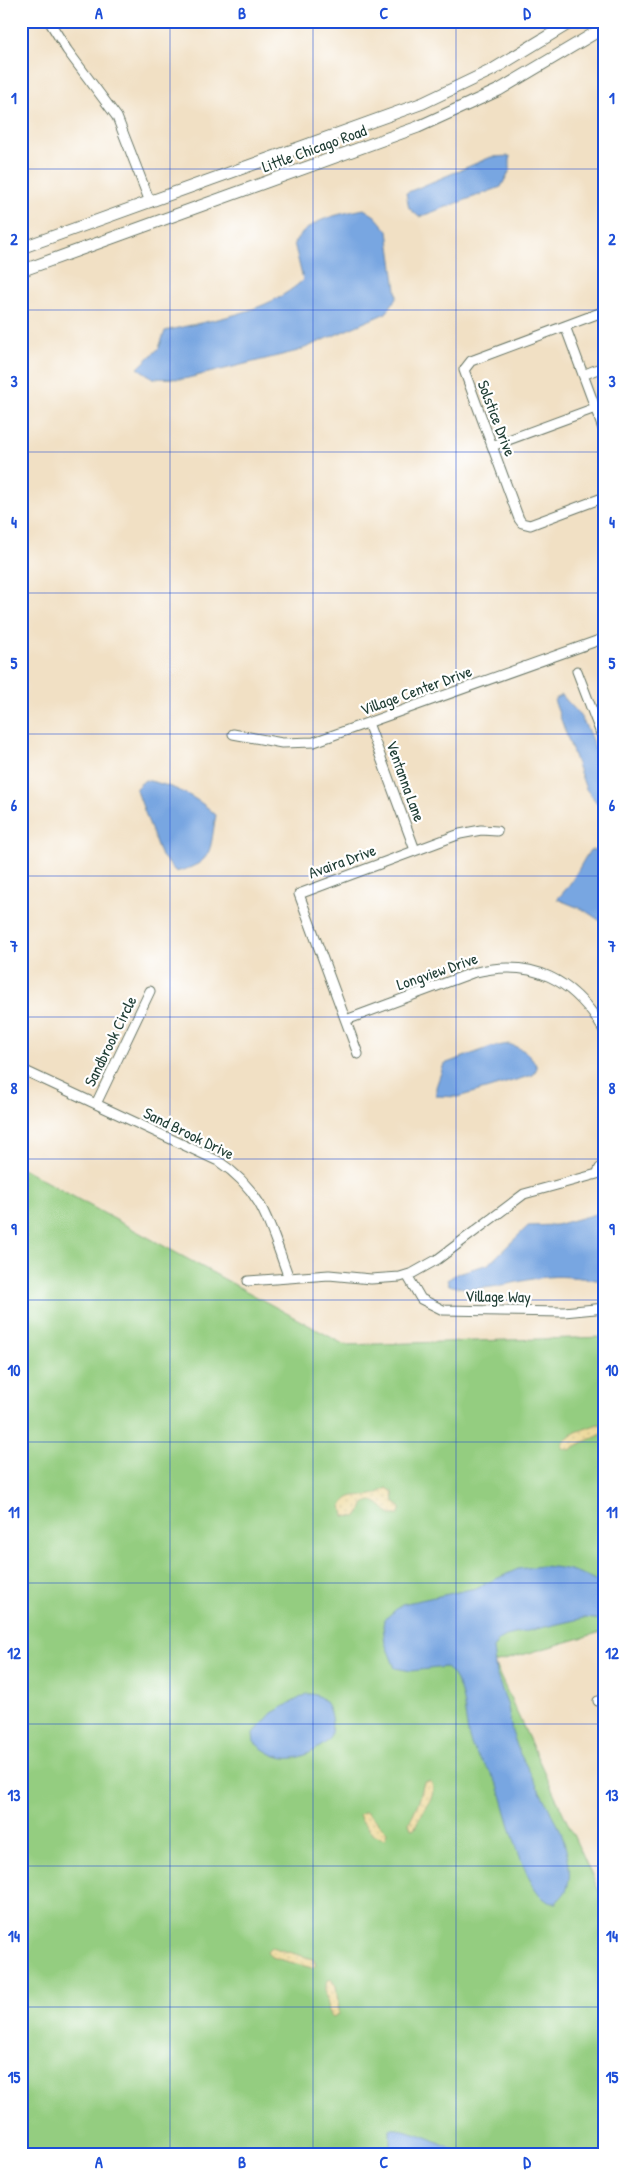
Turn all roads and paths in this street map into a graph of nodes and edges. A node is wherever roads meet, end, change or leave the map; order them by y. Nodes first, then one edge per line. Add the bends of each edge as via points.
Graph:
1 (49, 21) edge
2 (573, 21) edge
3 (605, 27) edge
4 (150, 202) junction
5 (21, 248) edge
6 (21, 271) edge
7 (605, 311) edge
8 (565, 326) junction
9 (605, 366) edge
10 (583, 375) junction
11 (595, 408) junction
12 (604, 428) edge
13 (492, 446) junction
14 (605, 497) edge
15 (605, 638) edge
16 (577, 671) dead end
17 (368, 723) junction
18 (233, 734) dead end
19 (605, 744) edge
20 (497, 831) dead end
21 (415, 850) junction
22 (150, 991) dead end
23 (346, 1020) junction
24 (605, 1032) edge
25 (358, 1054) dead end
26 (21, 1069) edge
27 (96, 1104) junction
28 (605, 1166) edge
29 (601, 1176) edge
30 (407, 1275) junction
31 (288, 1278) junction
32 (248, 1281) dead end
33 (605, 1308) edge

1 - 4 street via 66,50 115,112
2 - 4 main road, Little Chicago Road via 492,70 423,103
3 - 6 main road, Little Chicago Road via 499,90 418,127
4 - 5 main road, Little Chicago Road
7 - 8 street
8 - 10 street
8 - 13 street, Solstice Drive via 465,366 464,374
9 - 10 street
10 - 11 street
11 - 12 street
11 - 13 street
13 - 14 street, Solstice Drive via 522,523 530,526
15 - 17 street, Village Center Drive
16 - 19 street
17 - 18 street, Village Center Drive via 332,737 298,744
17 - 21 street, Ventanna Lane
20 - 21 street, Avaira Drive via 472,831
21 - 23 street, Avaira Drive via 298,894
22 - 27 street, Sandbrook Circle
23 - 24 street, Longview Drive via 472,973 517,968 545,974 565,984 581,999
23 - 25 street
26 - 27 street, Sand Brook Drive
27 - 31 street, Sand Brook Drive via 218,1161 242,1178 262,1206
28 - 29 street via 600,1168
29 - 30 street via 524,1194 438,1260
30 - 31 street via 386,1280 329,1275
30 - 33 street, Village Way via 421,1299 443,1310 564,1312
31 - 32 street

